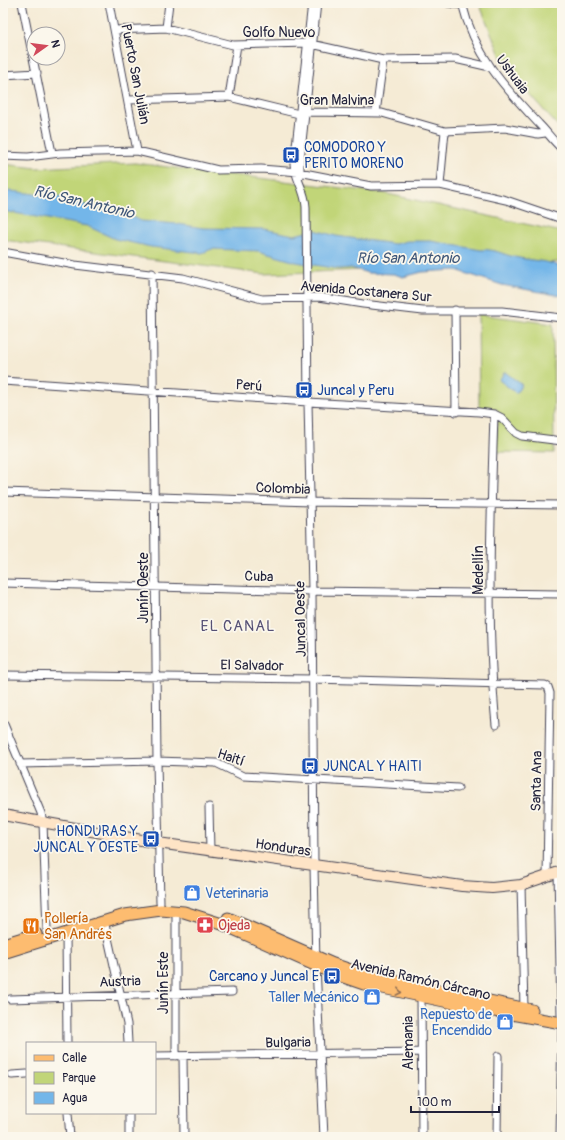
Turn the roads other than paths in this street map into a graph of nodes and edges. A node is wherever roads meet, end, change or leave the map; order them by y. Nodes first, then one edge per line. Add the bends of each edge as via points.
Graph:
1 (22, 3) edge
2 (109, 3) edge
3 (169, 3) edge
4 (312, 3) edge
5 (318, 3) edge
6 (448, 3) edge
7 (462, 4) edge
8 (166, 28) junction
9 (115, 30) junction
10 (310, 43) junction
11 (237, 45) junction
12 (383, 60) junction
13 (490, 67) junction
14 (37, 72) junction
15 (3, 75) edge
16 (229, 97) junction
17 (128, 100) junction
18 (302, 113) junction
19 (376, 113) junction
20 (445, 130) junction
21 (545, 133) junction
22 (562, 149) edge
23 (137, 151) junction
24 (52, 153) junction
25 (3, 156) edge
26 (297, 172) junction
27 (440, 185) junction
28 (562, 219) edge
29 (3, 252) edge
30 (152, 274) junction
31 (306, 297) junction
32 (455, 310) junction
33 (562, 318) edge
34 (3, 380) edge
35 (154, 391) junction
36 (308, 402) junction
37 (456, 412) junction
38 (494, 414) junction
39 (562, 441) edge
40 (3, 492) edge
41 (155, 496) junction
42 (311, 502) junction
43 (492, 505) junction
44 (562, 505) edge
45 (3, 583) edge
46 (156, 586) junction
47 (312, 591) junction
48 (491, 593) junction
49 (562, 594) edge
50 (3, 675) edge
51 (156, 676) junction
52 (313, 679) junction
53 (492, 685) junction
54 (548, 687) joint
55 (3, 722) edge
56 (496, 724) dead end
57 (157, 762) junction
58 (20, 764) junction
59 (314, 780) junction
60 (458, 788) dead end
61 (210, 807) dead end
62 (3, 815) edge
63 (43, 822) junction
64 (158, 843) junction
65 (210, 851) junction
66 (314, 866) junction
67 (560, 872) edge
68 (547, 877) junction
69 (521, 885) junction
70 (160, 903) junction
71 (176, 911) junction
72 (104, 920) junction
73 (47, 930) junction
74 (66, 932) junction
75 (3, 944) edge
76 (3, 953) edge
77 (316, 962) junction
78 (175, 992) junction
79 (232, 992) dead end
80 (120, 994) junction
81 (66, 996) junction
82 (421, 997) junction
83 (10, 999) dead end
84 (524, 1009) junction
85 (562, 1019) edge
86 (67, 1042) edge
87 (128, 1042) edge
88 (421, 1052) junction
89 (320, 1054) junction
90 (156, 1056) edge
91 (180, 1056) junction
92 (498, 1056) dead end
93 (26, 1074) edge
94 (12, 1075) dead end
95 (68, 1114) edge
96 (129, 1114) edge
97 (70, 1137) edge
98 (129, 1137) edge
99 (184, 1137) edge
100 (324, 1137) edge
101 (422, 1137) edge
102 (497, 1137) edge
103 (560, 1137) edge

1 - 14 street
2 - 9 street, Puerto San Julián
3 - 8 street
4 - 10 street
5 - 10 street
6 - 7 street
7 - 13 street, Ushuaia via 470,32
8 - 9 street, Golfo Nuevo
8 - 11 street, Golfo Nuevo
9 - 17 street, Puerto San Julián
10 - 11 street, Golfo Nuevo
10 - 12 street, Golfo Nuevo
10 - 18 street
11 - 16 street
12 - 13 street, Golfo Nuevo via 455,59
12 - 19 street
13 - 21 street, Ushuaia via 504,88
14 - 15 street
14 - 24 street
16 - 17 street, Gran Malvina
16 - 18 street, Gran Malvina
17 - 23 street, Puerto San Julián
18 - 19 street, Gran Malvina
18 - 26 street
19 - 20 street, Gran Malvina
20 - 21 street, Gran Malvina via 505,128
20 - 27 street
21 - 22 street, Ushuaia
23 - 24 street
23 - 26 street via 218,170 261,169
24 - 25 street
26 - 27 street via 371,186
26 - 31 street, Juncal Oeste via 306,207
27 - 28 street via 506,200
29 - 30 street, Avenida Costanera Sur
30 - 31 street, Avenida Costanera Sur via 198,281 262,298
30 - 35 street, Junín Oeste
31 - 32 street, Avenida Costanera Sur via 423,311
31 - 36 street, Juncal Oeste
32 - 33 street, Avenida Costanera Sur via 522,312
32 - 37 street
34 - 35 street, Perú
35 - 36 street, Perú
35 - 41 street, Junín Oeste
36 - 37 street, Perú
36 - 42 street, Juncal Oeste
37 - 38 street, Perú
38 - 39 street via 522,436
38 - 43 street, Medellín
40 - 41 street, Colombia
41 - 42 street, Colombia
41 - 46 street, Junín Oeste
42 - 43 street, Colombia
42 - 47 street, Juncal Oeste
43 - 44 street, Colombia
43 - 48 street, Medellín
45 - 46 street, Cuba
46 - 47 street, Cuba
46 - 51 street, Junín Oeste
47 - 48 street, Cuba
47 - 52 street, Juncal Oeste
48 - 49 street, Cuba
48 - 53 street, Medellín
50 - 51 street, El Salvador
51 - 52 street, El Salvador
51 - 57 street, Junín Oeste
52 - 53 street, El Salvador
52 - 59 street, Juncal Oeste
53 - 54 street, El Salvador via 541,684
53 - 56 street, Medellín
54 - 68 street, Santa Ana via 550,693
55 - 58 street
57 - 58 street, Haití
57 - 59 street, Haití via 216,763 243,776
57 - 64 street, Junín Oeste
58 - 63 street
59 - 60 street, Haití
59 - 66 street, Juncal Oeste
61 - 65 street
62 - 63 main road, Honduras
63 - 64 main road, Honduras
63 - 73 street
64 - 65 main road, Honduras
64 - 70 street, Junín Oeste
65 - 66 main road, Honduras
66 - 69 main road, Honduras via 476,888
66 - 77 street, Juncal Oeste
67 - 68 main road, Honduras
67 - 85 street
68 - 69 main road, Honduras
69 - 84 street
70 - 73 main road, Avenida Ramón Cárcano via 114,910
70 - 77 main road, Avenida Ramón Cárcano via 184,904 212,912
71 - 72 main road via 146,911
71 - 77 main road via 205,917 269,946 281,947
71 - 78 street, Junín Este
72 - 74 main road
72 - 80 street
73 - 75 main road, Avenida Ramón Cárcano
74 - 76 main road
74 - 81 street
77 -> 82 main road, Avenida Ramón Cárcano via 355,981
77 - 84 main road, Avenida Ramón Cárcano
77 - 89 street, Juncal Oeste
78 - 79 street, Austria
78 - 80 street, Austria
78 - 91 street, Junín Este
80 - 81 street, Austria
80 - 87 street via 127,1024
81 - 83 street, Austria
81 - 86 street
82 - 85 main road, Avenida Ramón Cárcano
82 - 88 street, Alemania
84 - 85 main road, Avenida Ramón Cárcano
85 - 103 street
88 - 89 street, Bulgaria
88 - 101 street, Alemania
89 - 91 street, Bulgaria
89 - 100 street, Juncal Oeste
90 - 91 street, Bulgaria
91 - 99 street, Junín Este
92 - 102 street
93 - 94 street
95 - 97 street
96 - 98 street

